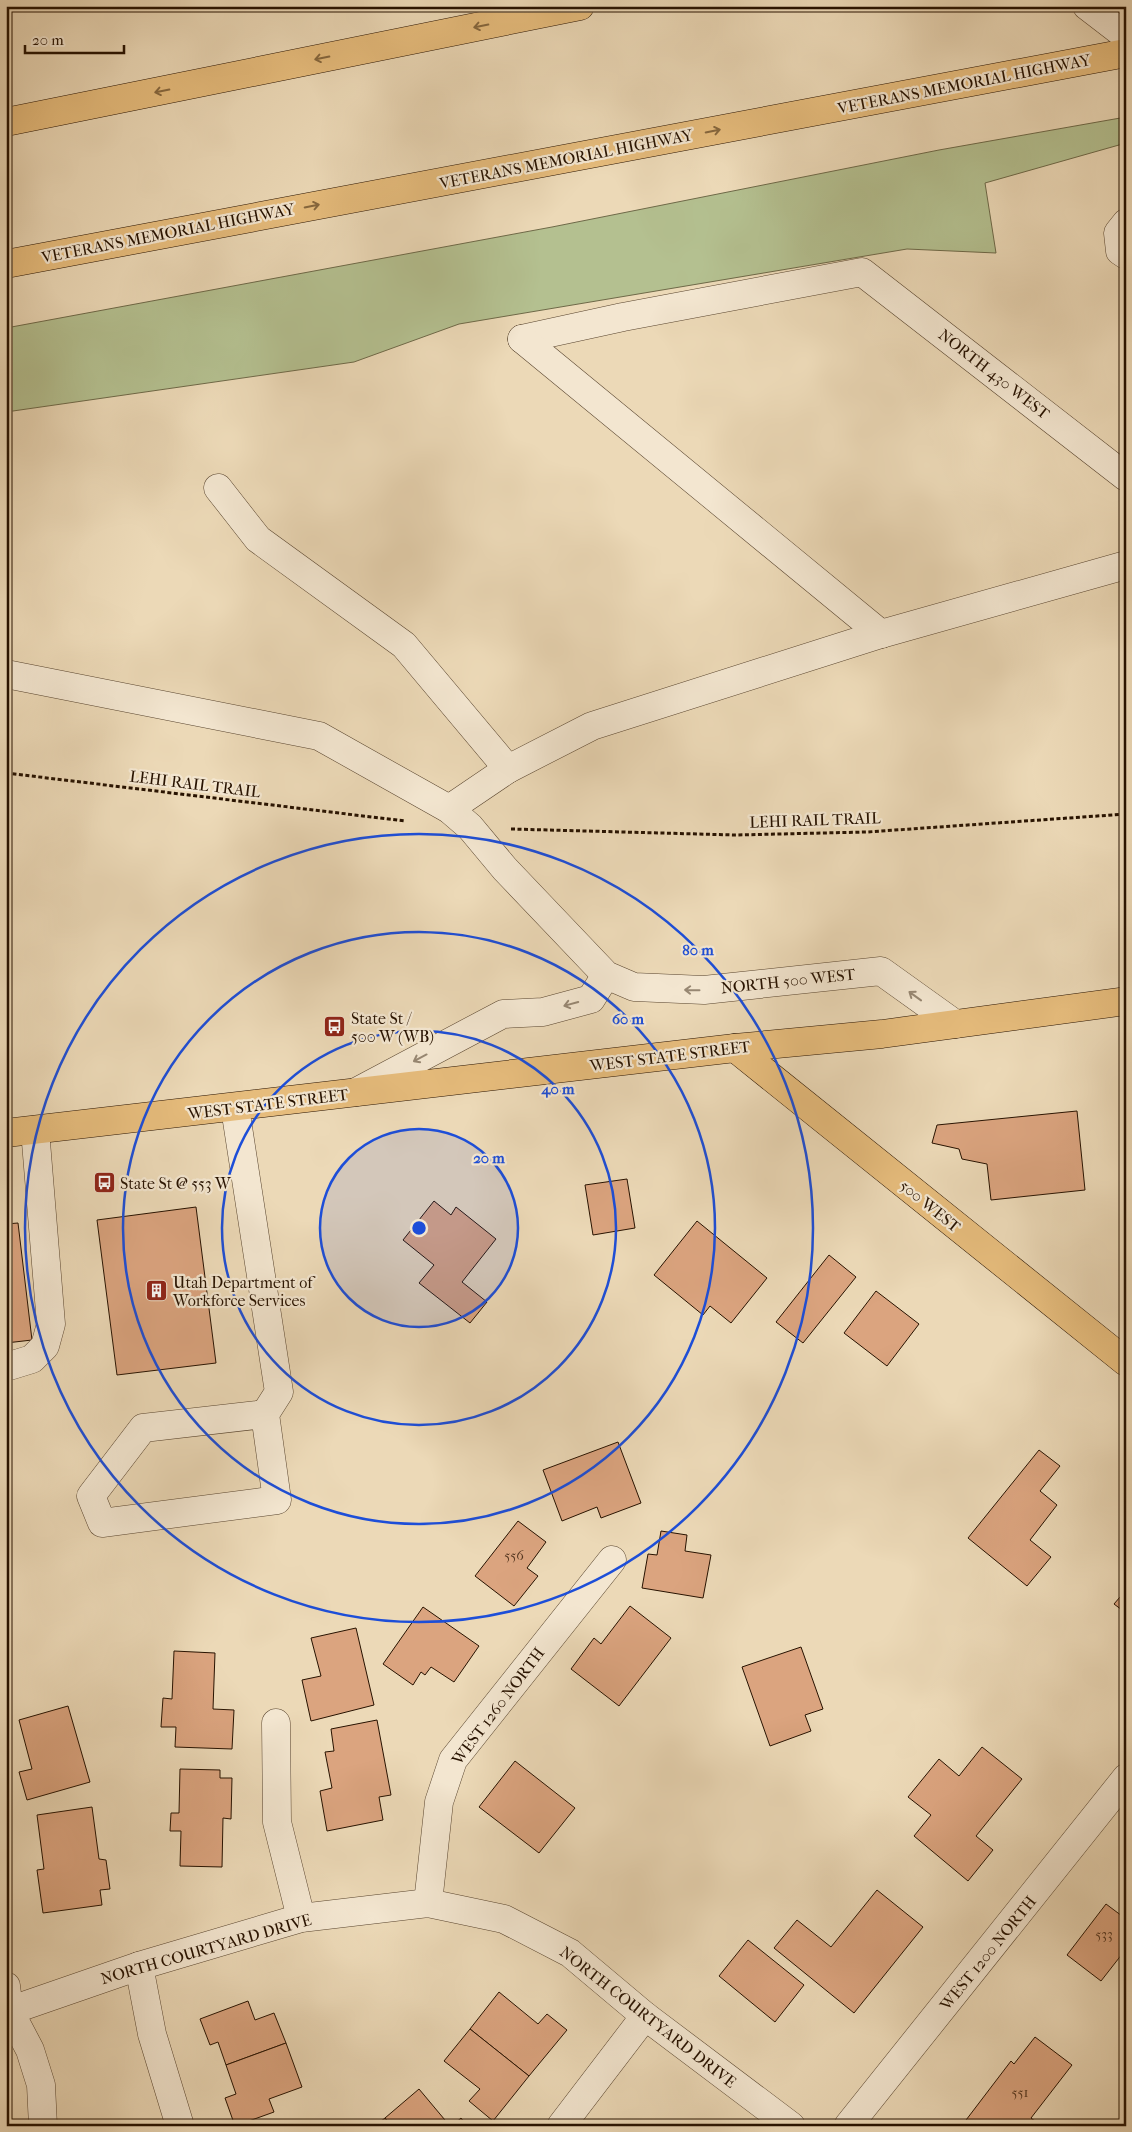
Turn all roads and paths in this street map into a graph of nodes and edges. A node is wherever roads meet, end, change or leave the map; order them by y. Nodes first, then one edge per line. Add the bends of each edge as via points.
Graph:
1 (580, 6) edge
2 (1087, 6) edge
3 (1126, 36) edge
4 (1126, 53) edge
5 (6, 122) edge
6 (1126, 223) edge
7 (1126, 255) edge
8 (6, 264) edge
9 (1126, 477) edge
10 (218, 488) dead end
11 (1126, 565) edge
12 (881, 634) junction
13 (6, 674) edge
14 (508, 769) junction
15 (6, 773) edge
16 (449, 809) junction
17 (1126, 814) edge
18 (380, 819) dead end
19 (504, 829) dead end
20 (606, 975) junction
21 (1126, 1001) edge
22 (955, 1024) junction
23 (735, 1048) junction
24 (351, 1094) junction
25 (235, 1108) junction
26 (36, 1130) junction
27 (6, 1133) edge
28 (1123, 1355) edge
29 (6, 1367) edge
30 (265, 1414) junction
31 (612, 1560) dead end
32 (276, 1723) dead end
33 (1126, 1778) edge
34 (428, 1903) junction
35 (302, 1918) junction
36 (139, 1966) junction
37 (7, 2003) edge
38 (645, 2016) junction
39 (43, 2126) edge
40 (180, 2126) edge
41 (561, 2126) edge
42 (791, 2126) edge
43 (848, 2126) edge

1 -> 5 main road
2 - 3 street
8 -> 4 main road, VETERANS MEMORIAL HIGHWAY
6 - 7 street via 1118,233 1120,251
9 - 12 street, NORTH 430 WEST via 862,272 623,317 522,340
10 - 14 street via 258,539 404,645
11 - 12 street
12 - 14 street via 592,726
13 - 16 street, NORTH 500 WEST via 319,736
14 - 16 street
15 - 18 path, LEHI RAIL TRAIL
16 - 20 street, NORTH 500 WEST via 470,827 505,869
17 - 19 path, LEHI RAIL TRAIL via 867,832 754,834
22 -> 20 street, NORTH 500 WEST via 881,970 704,990 634,986
20 -> 24 street via 591,999 543,1012 504,1014
21 - 22 main road, WEST STATE STREET
22 - 23 main road, WEST STATE STREET
23 - 24 main road, WEST STATE STREET
23 - 28 main road, 500 WEST
24 - 25 main road, WEST STATE STREET
25 - 26 main road, WEST STATE STREET
25 - 30 street via 279,1392
26 - 27 main road, WEST STATE STREET
26 - 29 street via 51,1324 45,1346 32,1359
30 - 30 street via 143,1428 91,1496 102,1523 277,1500
31 - 34 street, WEST 1260 NORTH via 453,1760 439,1802
32 - 35 street via 277,1822
33 - 43 street, WEST 1200 NORTH
34 - 35 street, NORTH COURTYARD DRIVE
34 - 38 street, NORTH COURTYARD DRIVE via 504,1919 570,1953
35 - 36 street, NORTH COURTYARD DRIVE
36 - 37 street, NORTH COURTYARD DRIVE
36 - 40 street via 152,2034
37 - 39 street via 30,2050 41,2085
38 - 41 street
38 - 42 street, NORTH COURTYARD DRIVE

